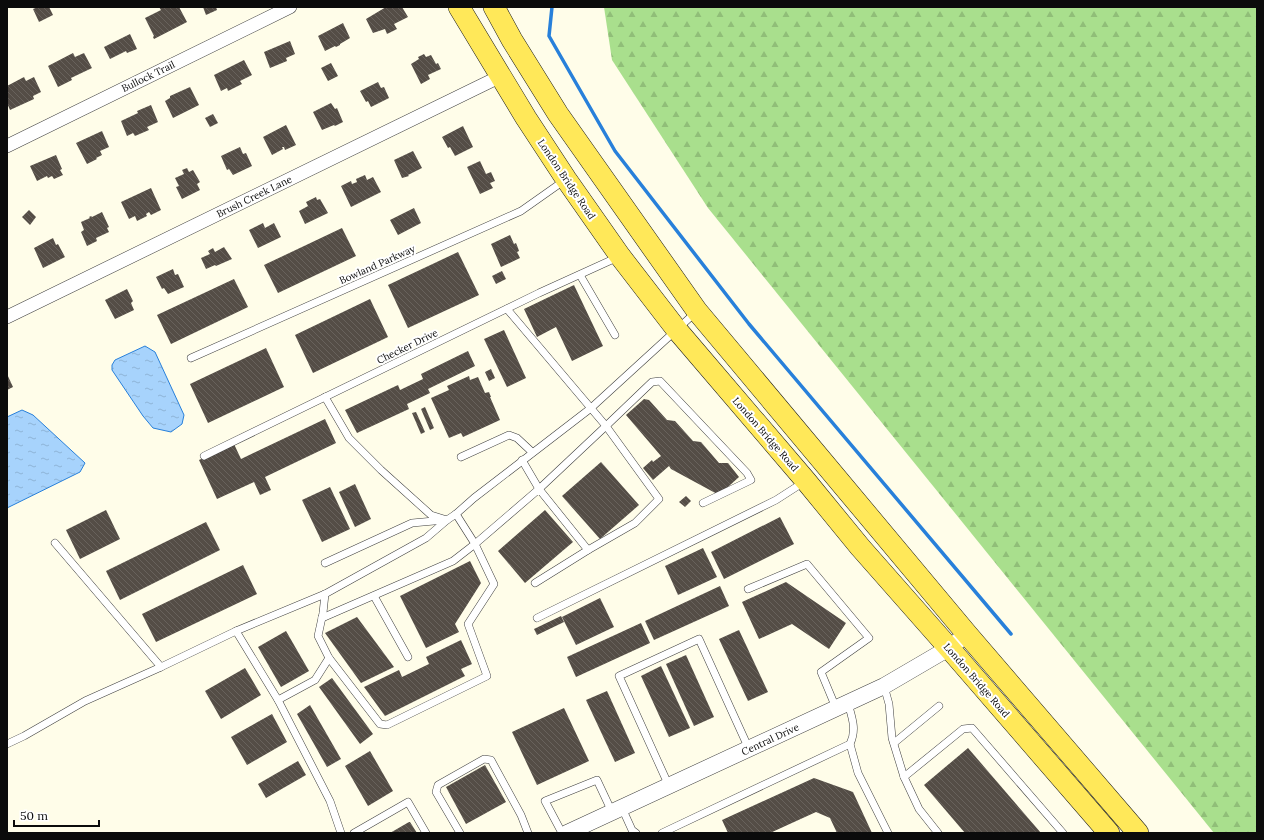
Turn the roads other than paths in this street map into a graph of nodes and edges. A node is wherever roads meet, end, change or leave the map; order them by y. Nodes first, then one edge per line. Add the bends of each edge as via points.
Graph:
1 (290, 7) edge
2 (459, 7) edge
3 (494, 7) edge
4 (501, 76) junction
5 (7, 146) edge
6 (566, 179) junction
7 (620, 256) junction
8 (580, 274) junction
9 (507, 309) junction
10 (697, 311) junction
11 (7, 317) edge
12 (677, 330) junction
13 (615, 335) dead end
14 (191, 358) dead end
15 (325, 397) junction
16 (591, 408) junction
17 (606, 426) junction
18 (532, 452) junction
19 (204, 456) dead end
20 (461, 457) dead end
21 (522, 460) junction
22 (806, 481) junction
23 (539, 489) junction
24 (703, 503) dead end
25 (456, 514) junction
26 (447, 520) junction
27 (55, 543) dead end
28 (475, 544) junction
29 (588, 550) junction
30 (325, 563) dead end
31 (535, 583) dead end
32 (748, 589) dead end
33 (325, 594) junction
34 (374, 596) junction
35 (322, 618) junction
36 (537, 618) dead end
37 (236, 631) junction
38 (967, 634) junction
39 (949, 648) junction
40 (329, 658) junction
41 (408, 658) dead end
42 (161, 667) junction
43 (884, 686) junction
44 (278, 700) junction
45 (842, 705) junction
46 (939, 706) dead end
47 (894, 743) junction
48 (7, 744) edge
49 (850, 744) junction
50 (749, 749) junction
51 (904, 778) junction
52 (669, 786) junction
53 (617, 810) junction
54 (341, 833) edge
55 (354, 833) edge
56 (426, 833) edge
57 (460, 833) edge
58 (528, 833) edge
59 (562, 833) edge
60 (567, 833) edge
61 (636, 833) edge
62 (662, 833) edge
63 (888, 833) edge
64 (938, 833) edge
65 (1063, 833) edge
66 (1109, 833) edge
67 (1138, 833) edge

1 - 5 street, Bullock Trail
2 - 4 main road, London Bridge Road
3 - 10 main road via 558,114
4 - 6 main road, London Bridge Road
4 - 11 street, Brush Creek Lane
6 - 7 main road, London Bridge Road
6 - 14 lane, Bowland Parkway via 521,211
7 - 8 lane, Checker Drive
7 - 12 main road, London Bridge Road
8 - 9 lane, Checker Drive
8 - 13 lane
9 - 15 lane, Checker Drive
9 - 16 lane
10 - 12 lane
10 - 38 main road
12 - 16 lane
12 - 22 main road, London Bridge Road
15 - 19 lane, Checker Drive
15 - 26 lane via 349,438 432,514
16 - 17 lane
16 - 18 lane
17 - 23 lane
17 - 24 lane via 652,382 660,381 751,480
17 - 29 lane via 659,499 635,523
18 - 20 lane via 517,438 509,435
18 - 21 lane
21 - 23 lane
21 - 25 lane
22 - 36 lane via 776,500
22 - 39 main road, London Bridge Road
23 - 28 lane
23 - 29 lane
25 - 26 lane
25 - 28 lane
26 - 30 lane via 412,523
26 - 33 lane via 426,538
27 - 42 lane
28 - 34 lane via 453,561
28 - 40 lane via 494,584 468,624 486,676 387,725 380,724
29 - 31 lane
32 - 45 lane via 807,564 869,638 822,672
33 - 35 lane
33 - 37 lane
34 - 35 lane
34 - 41 lane
35 - 40 lane via 318,636
37 - 42 lane
37 - 44 lane
38 - 39 street, Central Drive
38 - 67 main road
39 - 43 street, Central Drive
39 - 66 main road, London Bridge Road
40 - 44 lane via 315,680
42 - 48 lane via 85,701
43 - 45 street, Central Drive
43 - 47 lane
44 - 54 lane via 330,801
45 - 49 lane via 854,728
45 - 50 street, Central Drive
46 - 47 lane
47 - 51 lane
49 - 62 lane
49 - 63 lane via 858,773
50 - 52 street, Central Drive
50 - 52 lane via 699,638 619,676
51 - 64 lane via 919,809
51 - 65 lane via 963,728 972,728
52 - 53 street, Central Drive
53 - 59 lane via 596,780 560,794 545,802
53 - 60 street, Central Drive
53 - 61 lane
55 - 56 lane via 408,802
57 - 58 lane via 436,792 438,785 484,759 492,760

